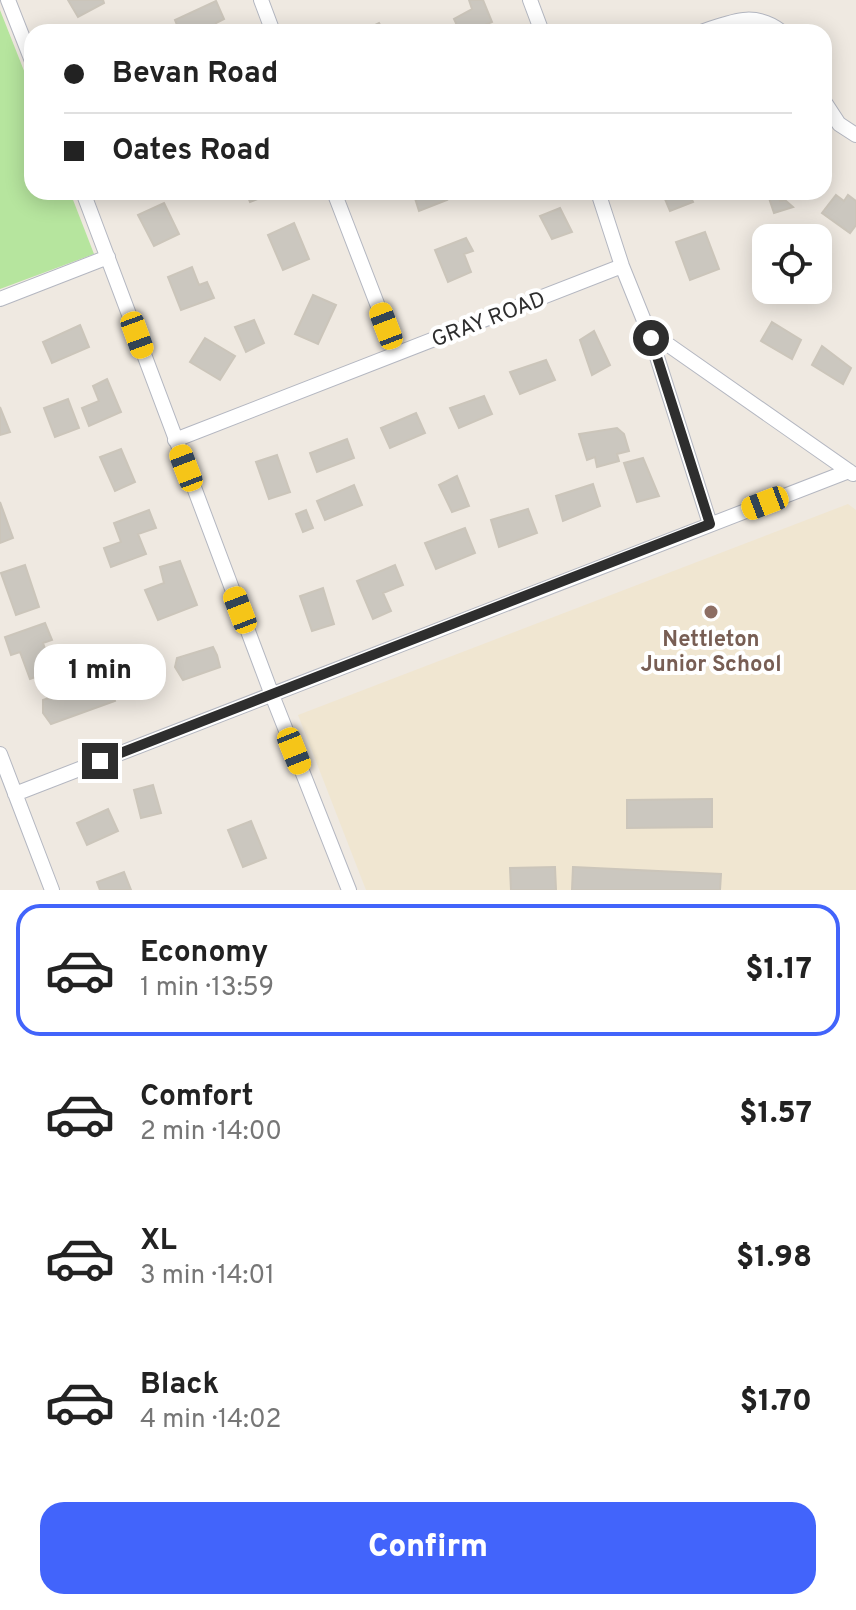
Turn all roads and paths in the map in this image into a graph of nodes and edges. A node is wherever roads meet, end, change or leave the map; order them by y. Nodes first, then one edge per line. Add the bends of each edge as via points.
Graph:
1 (8, 0) edge
2 (261, 0) edge
3 (530, 0) edge
4 (270, 24) edge
5 (539, 24) edge
6 (724, 24) edge
7 (767, 24) edge
8 (24, 41) edge
9 (832, 113) edge
10 (856, 135) edge
11 (86, 200) edge
12 (337, 200) edge
13 (601, 200) edge
14 (108, 257) junction
15 (622, 266) junction
16 (0, 299) edge
17 (651, 338) junction
18 (396, 353) junction
19 (175, 440) junction
20 (853, 473) edge
21 (710, 524) junction
22 (272, 695) junction
23 (0, 754) edge
24 (15, 794) junction
25 (52, 890) edge
26 (349, 890) edge

1 - 8 street
2 - 4 street
3 - 5 street
6 - 7 street via 739,19
9 - 10 street
11 - 14 street
12 - 18 street
13 - 15 street
14 - 16 street
14 - 19 street
15 - 17 street
15 - 18 street, GRAY ROAD
17 - 20 street
17 - 21 street
18 - 19 street, GRAY ROAD
19 - 22 street
20 - 21 street
21 - 22 street
22 - 24 street
22 - 26 street
23 - 24 street
24 - 25 street

